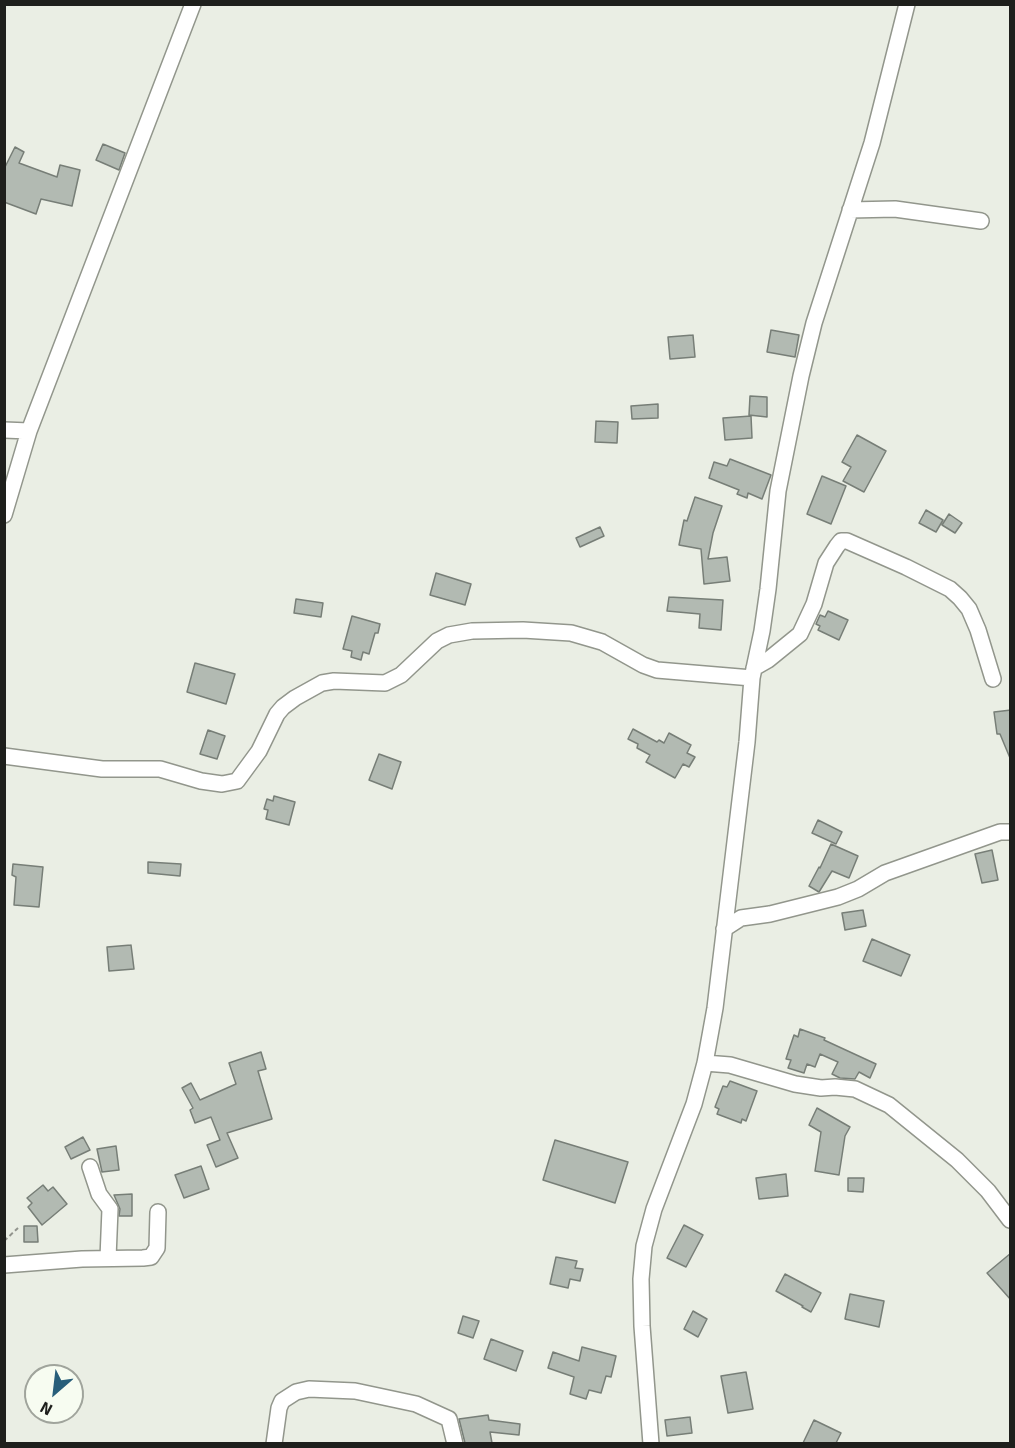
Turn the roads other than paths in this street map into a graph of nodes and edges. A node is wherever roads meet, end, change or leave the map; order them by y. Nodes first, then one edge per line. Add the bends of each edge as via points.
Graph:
1 (194, 4) edge
2 (907, 4) edge
3 (850, 210) junction
4 (981, 221) dead end
5 (4, 430) edge
6 (29, 431) junction
7 (4, 515) edge
8 (753, 673) junction
9 (993, 679) dead end
10 (4, 756) edge
11 (1011, 832) edge
12 (726, 910) junction
13 (741, 918) junction
14 (724, 929) junction
15 (705, 1064) junction
16 (90, 1167) dead end
17 (159, 1212) dead end
18 (1011, 1220) edge
19 (108, 1258) junction
20 (4, 1265) edge
21 (274, 1443) edge
22 (454, 1443) edge
23 (651, 1443) edge

1 - 6 street
2 - 3 street via 872,143
3 - 4 street via 895,209
3 - 8 street via 801,376 778,491 768,589
5 - 6 street
6 - 7 street
8 - 9 street via 800,634 826,563 841,541 847,541 941,585 960,598 978,630
8 - 10 street via 657,670 602,642 571,633 472,631 437,641 401,675 385,683 334,681 295,698 277,714 259,751 237,781 222,784 160,769 102,769
8 - 12 street
11 - 13 street via 1000,832 885,873 838,897
12 - 13 street
12 - 14 street
13 - 14 street
14 - 15 street
15 - 18 street via 730,1065 795,1084 855,1089 889,1105 957,1160
15 - 23 street via 644,1246 642,1326
16 - 19 street via 99,1194 110,1209
17 - 19 street via 157,1248 152,1257
19 - 20 street
21 - 22 street via 282,1401 309,1389 356,1391 416,1404 449,1419

